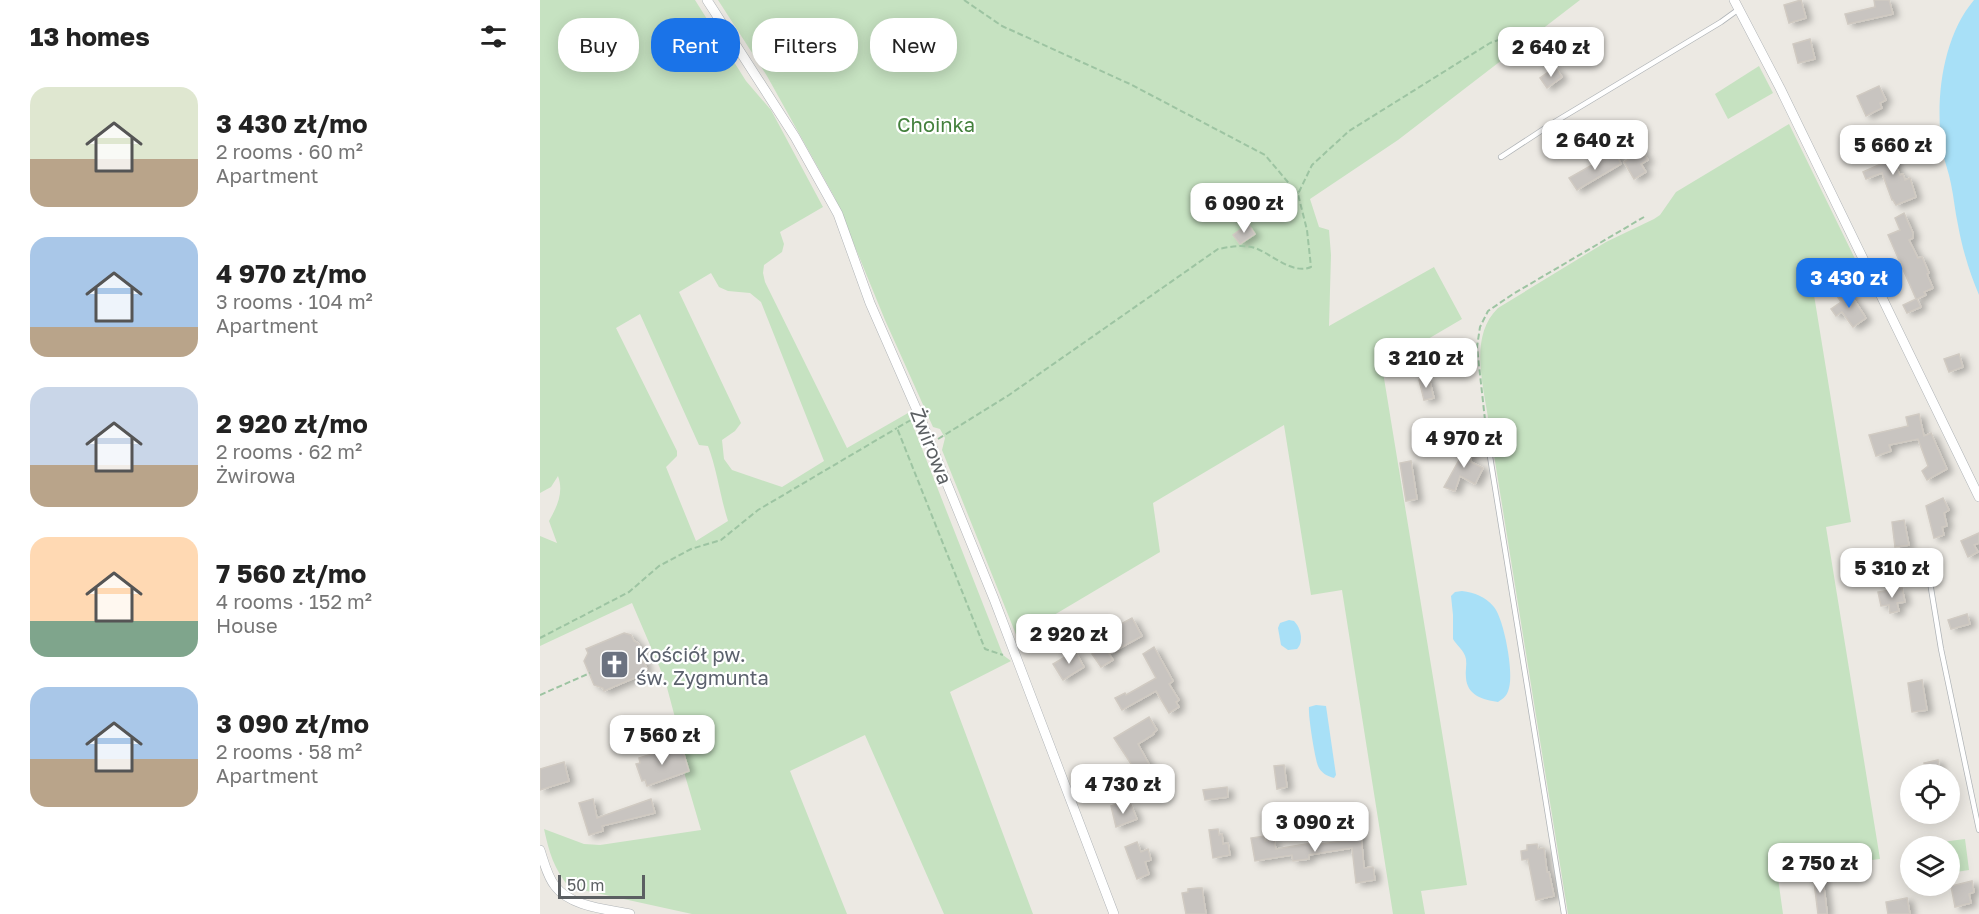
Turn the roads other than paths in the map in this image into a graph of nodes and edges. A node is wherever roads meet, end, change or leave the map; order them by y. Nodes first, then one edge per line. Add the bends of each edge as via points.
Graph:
1 (707, 0) edge
2 (1734, 0) edge
3 (1739, 9) junction
4 (1501, 157) dead end
5 (1487, 438) road end
6 (1979, 497) edge
7 (1927, 564) dead end
8 (1979, 830) edge
9 (540, 850) edge
10 (630, 914) edge
11 (1114, 914) edge
12 (1564, 914) edge

1 - 11 street, Żwirowa via 795,138 838,214
2 - 3 street
3 - 4 lane
3 - 6 street
5 - 12 lane
7 - 8 lane
9 - 10 street via 549,876 562,893 586,904

